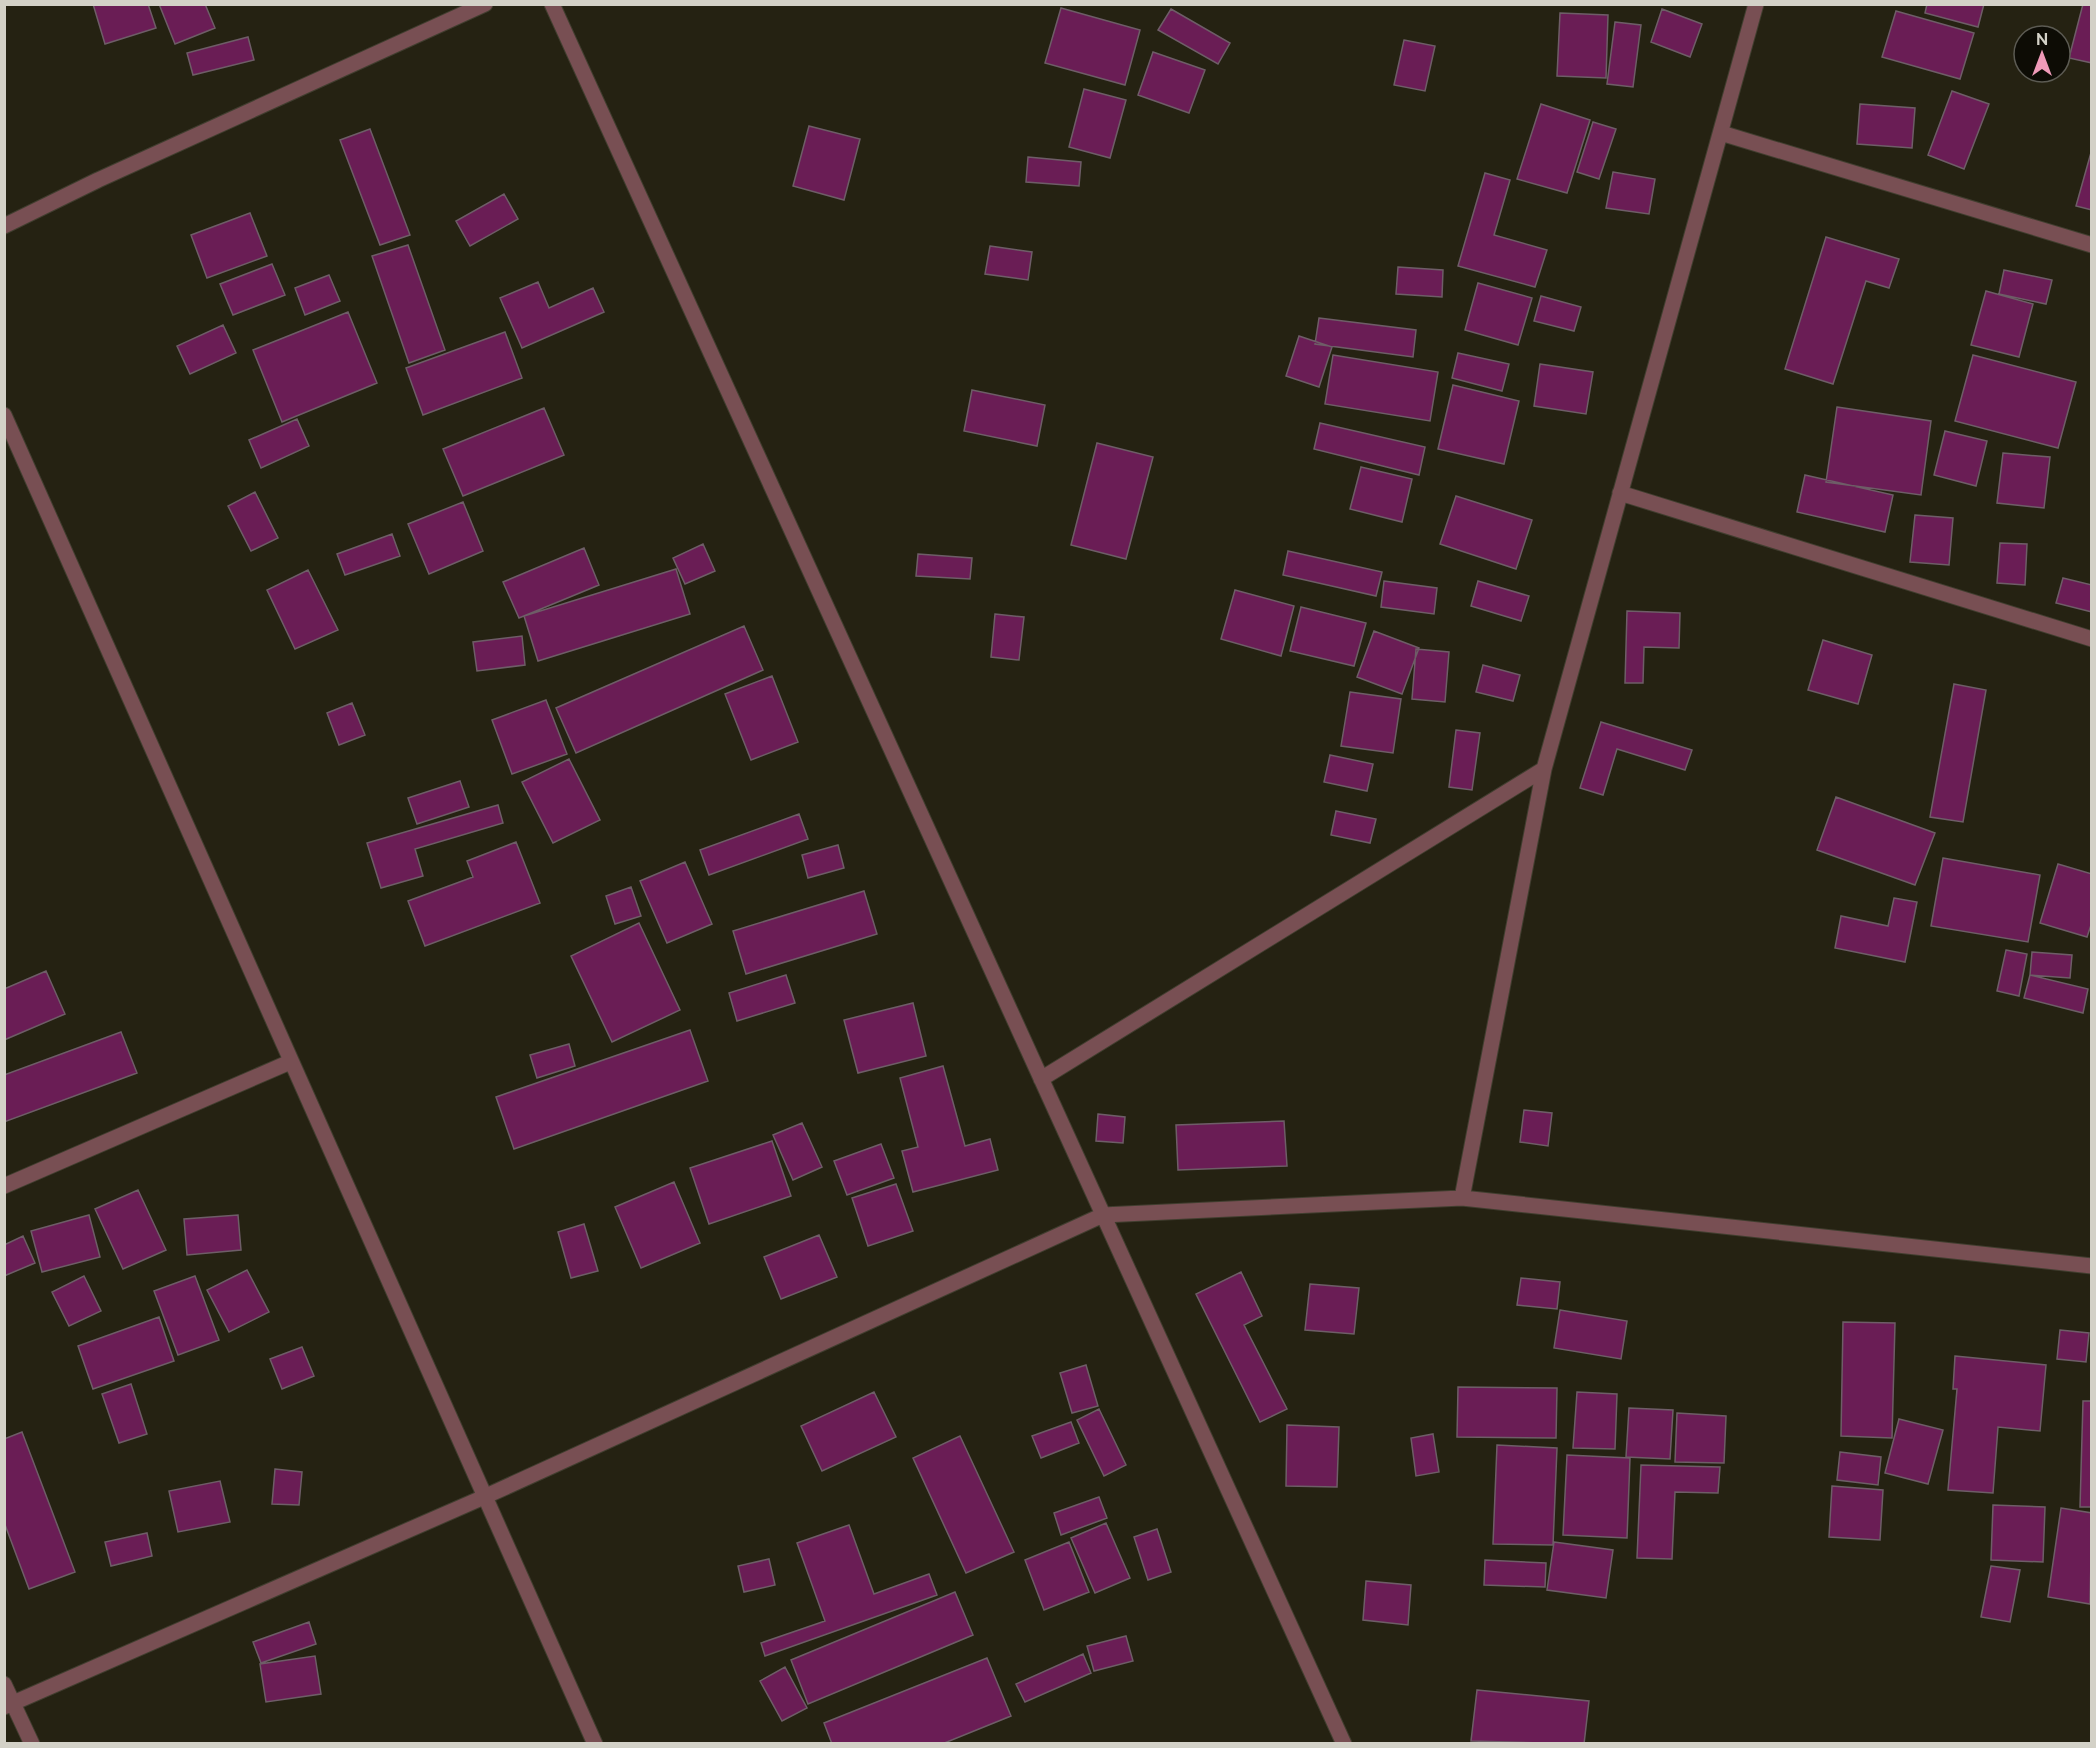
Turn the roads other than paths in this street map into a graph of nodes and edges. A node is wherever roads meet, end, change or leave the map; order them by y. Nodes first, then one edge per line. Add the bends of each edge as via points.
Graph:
1 (485, 4) edge
2 (552, 4) edge
3 (1756, 4) edge
4 (1721, 133) junction
5 (4, 226) edge
6 (2091, 245) edge
7 (4, 415) edge
8 (1620, 493) junction
9 (2091, 639) edge
10 (1544, 769) junction
11 (290, 1062) junction
12 (1041, 1079) junction
13 (4, 1186) edge
14 (1462, 1198) junction
15 (1104, 1215) junction
16 (2091, 1266) edge
17 (484, 1497) junction
18 (4, 1684) edge
19 (9, 1705) edge
20 (32, 1743) edge
21 (595, 1743) edge
22 (1344, 1743) edge

1 - 5 street
2 - 12 street
3 - 4 street
4 - 6 street
4 - 8 street
7 - 11 street
8 - 9 street
8 - 10 street
10 - 12 street
10 - 14 street
11 - 13 street
11 - 17 street
12 - 15 street
14 - 15 street
14 - 16 street
15 - 17 street
15 - 22 street
17 - 19 street
17 - 21 street
18 - 19 street
19 - 20 street

